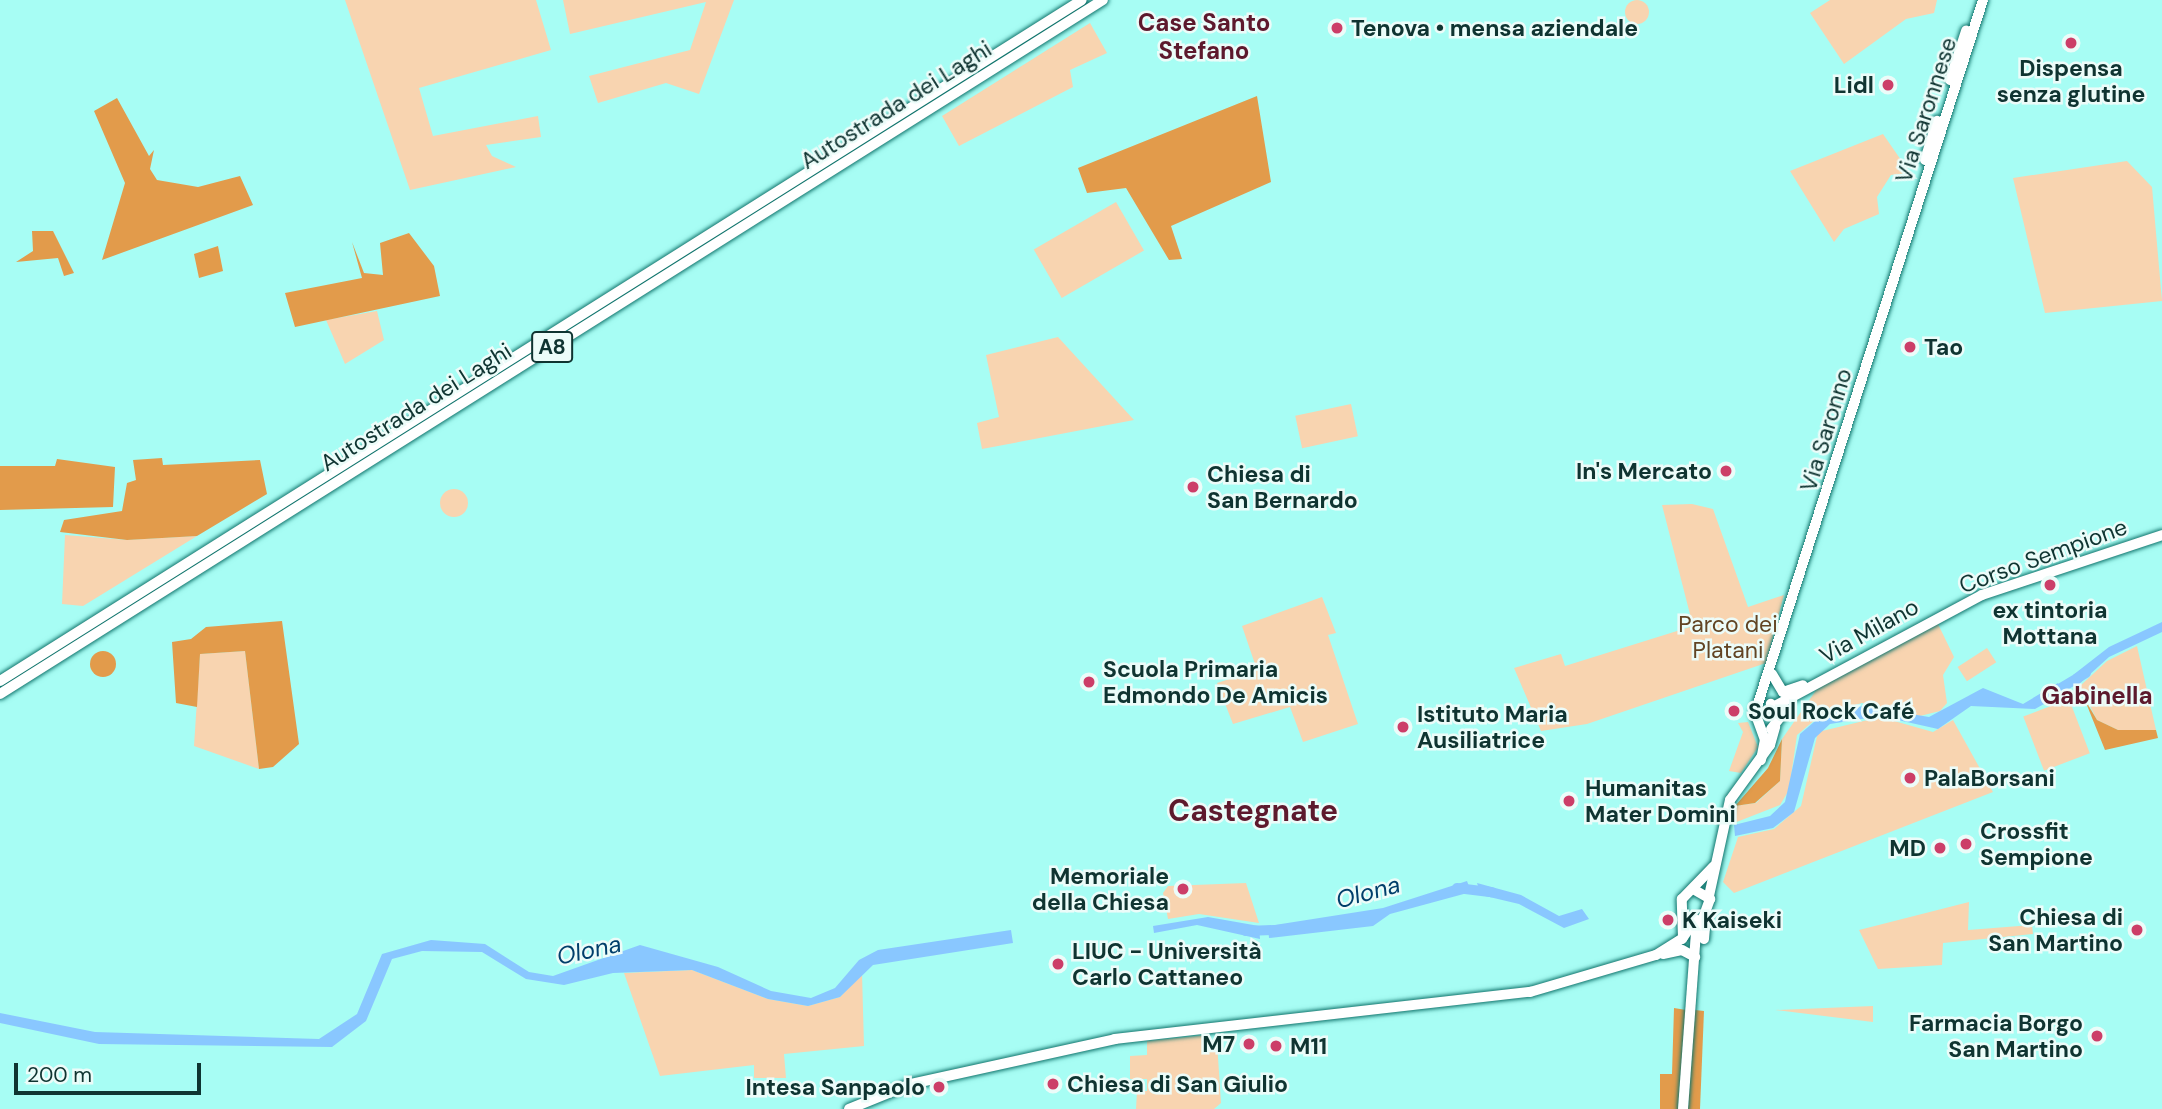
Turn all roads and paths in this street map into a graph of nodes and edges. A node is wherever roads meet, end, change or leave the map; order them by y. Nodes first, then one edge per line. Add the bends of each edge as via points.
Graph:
1 (1083, 0) edge
2 (1103, 0) edge
3 (1981, 0) edge
4 (1919, 199) joint
5 (2162, 535) edge
6 (1938, 615) joint
7 (1772, 673) junction
8 (1819, 680) junction
9 (0, 681) edge
10 (1803, 692) junction
11 (0, 694) edge
12 (1775, 705) junction
13 (1757, 709) junction
14 (1778, 723) junction
15 (1760, 727) junction
16 (1761, 760) junction
17 (1718, 860) junction
18 (1693, 890) junction
19 (1709, 896) junction
20 (1684, 914) junction
21 (1699, 918) junction
22 (1682, 939) junction
23 (1656, 955) junction
24 (1695, 957) junction
25 (1693, 988) junction
26 (849, 1109) edge
27 (1684, 1109) edge

1 - 9 highway, Autostrada dei Laghi / A8
2 - 11 highway, Autostrada dei Laghi / A8
3 - 4 main road, Via Saronnese
4 - 7 main road, Via Saronno
5 - 6 main road, Corso Sempione via 2021,580
6 - 8 main road, Via Milano
7 - 8 main road, Via Milano via 1783,692
7 - 12 main road, Via Saronno
7 - 13 main road, Via Saronno
8 - 10 main road, Via Milano
10 - 12 main road, Via Milano
10 - 14 main road, Via Milano
12 - 13 main road
12 - 14 main road, Via Saronno
13 - 15 main road
14 - 15 main road
14 - 16 main road
15 - 16 main road
16 - 17 main road via 1730,800
17 - 18 main road
17 - 19 main road
18 - 19 main road
18 - 20 main road via 1682,899
19 - 21 main road
20 - 21 main road
20 - 22 main road
21 - 22 main road
21 - 24 main road
21 - 25 main road
22 - 23 main road
23 - 24 main road via 1682,950
23 - 26 main road via 1530,992 1115,1039 911,1084
24 - 25 main road
25 - 27 main road

